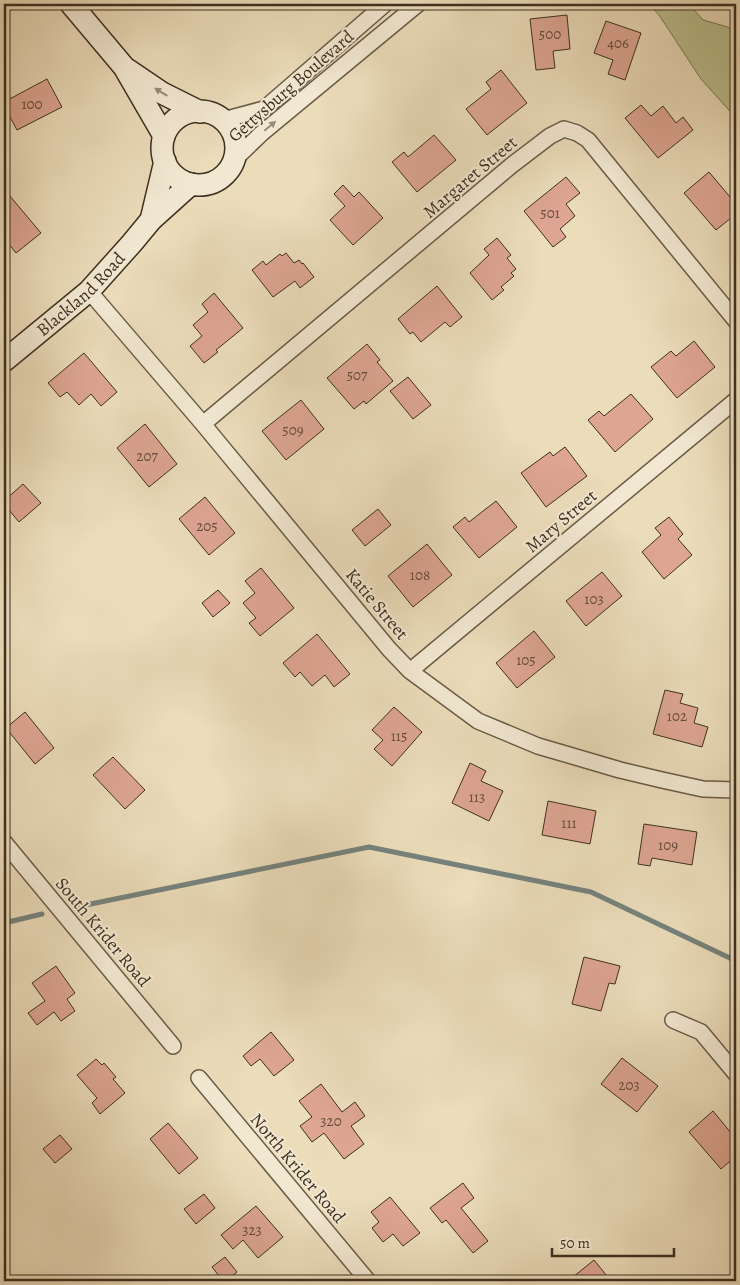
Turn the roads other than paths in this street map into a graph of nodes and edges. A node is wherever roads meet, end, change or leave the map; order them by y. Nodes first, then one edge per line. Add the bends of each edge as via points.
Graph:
1 (71, 4) edge
2 (385, 4) edge
3 (418, 4) edge
4 (124, 67) junction
5 (200, 112) junction
6 (223, 120) junction
7 (164, 136) junction
8 (235, 159) junction
9 (165, 161) junction
10 (191, 184) junction
11 (151, 220) junction
12 (89, 291) junction
13 (736, 321) edge
14 (4, 361) edge
15 (736, 400) edge
16 (202, 424) junction
17 (410, 671) junction
18 (736, 790) edge
19 (4, 842) edge
20 (673, 1020) dead end
21 (173, 1046) dead end
22 (736, 1074) edge
23 (199, 1078) dead end
24 (368, 1281) edge

1 - 4 street
2 - 6 street, Gettysburg Boulevard via 264,109
8 -> 3 street, Gettysburg Boulevard
5 -> 4 street via 162,93
4 - 7 street
5 - 6 street via 208,112
5 - 7 street via 183,115 173,122
6 - 8 street via 234,135
7 - 9 street via 162,156
8 - 10 street via 221,179 198,186
9 - 10 street via 175,177
9 - 11 street, Blackland Road
10 - 11 street, Blackland Road
11 - 12 street, Blackland Road
12 - 14 street, Blackland Road
12 - 16 street, Katie Street
13 - 16 street, Margaret Street via 588,140 564,129 512,165
15 - 17 street, Mary Street
16 - 17 street, Katie Street
17 - 18 street, Katie Street via 478,721 538,746 662,780 704,789
19 - 21 street, South Krider Road
20 - 22 street via 701,1032
23 - 24 street, North Krider Road

